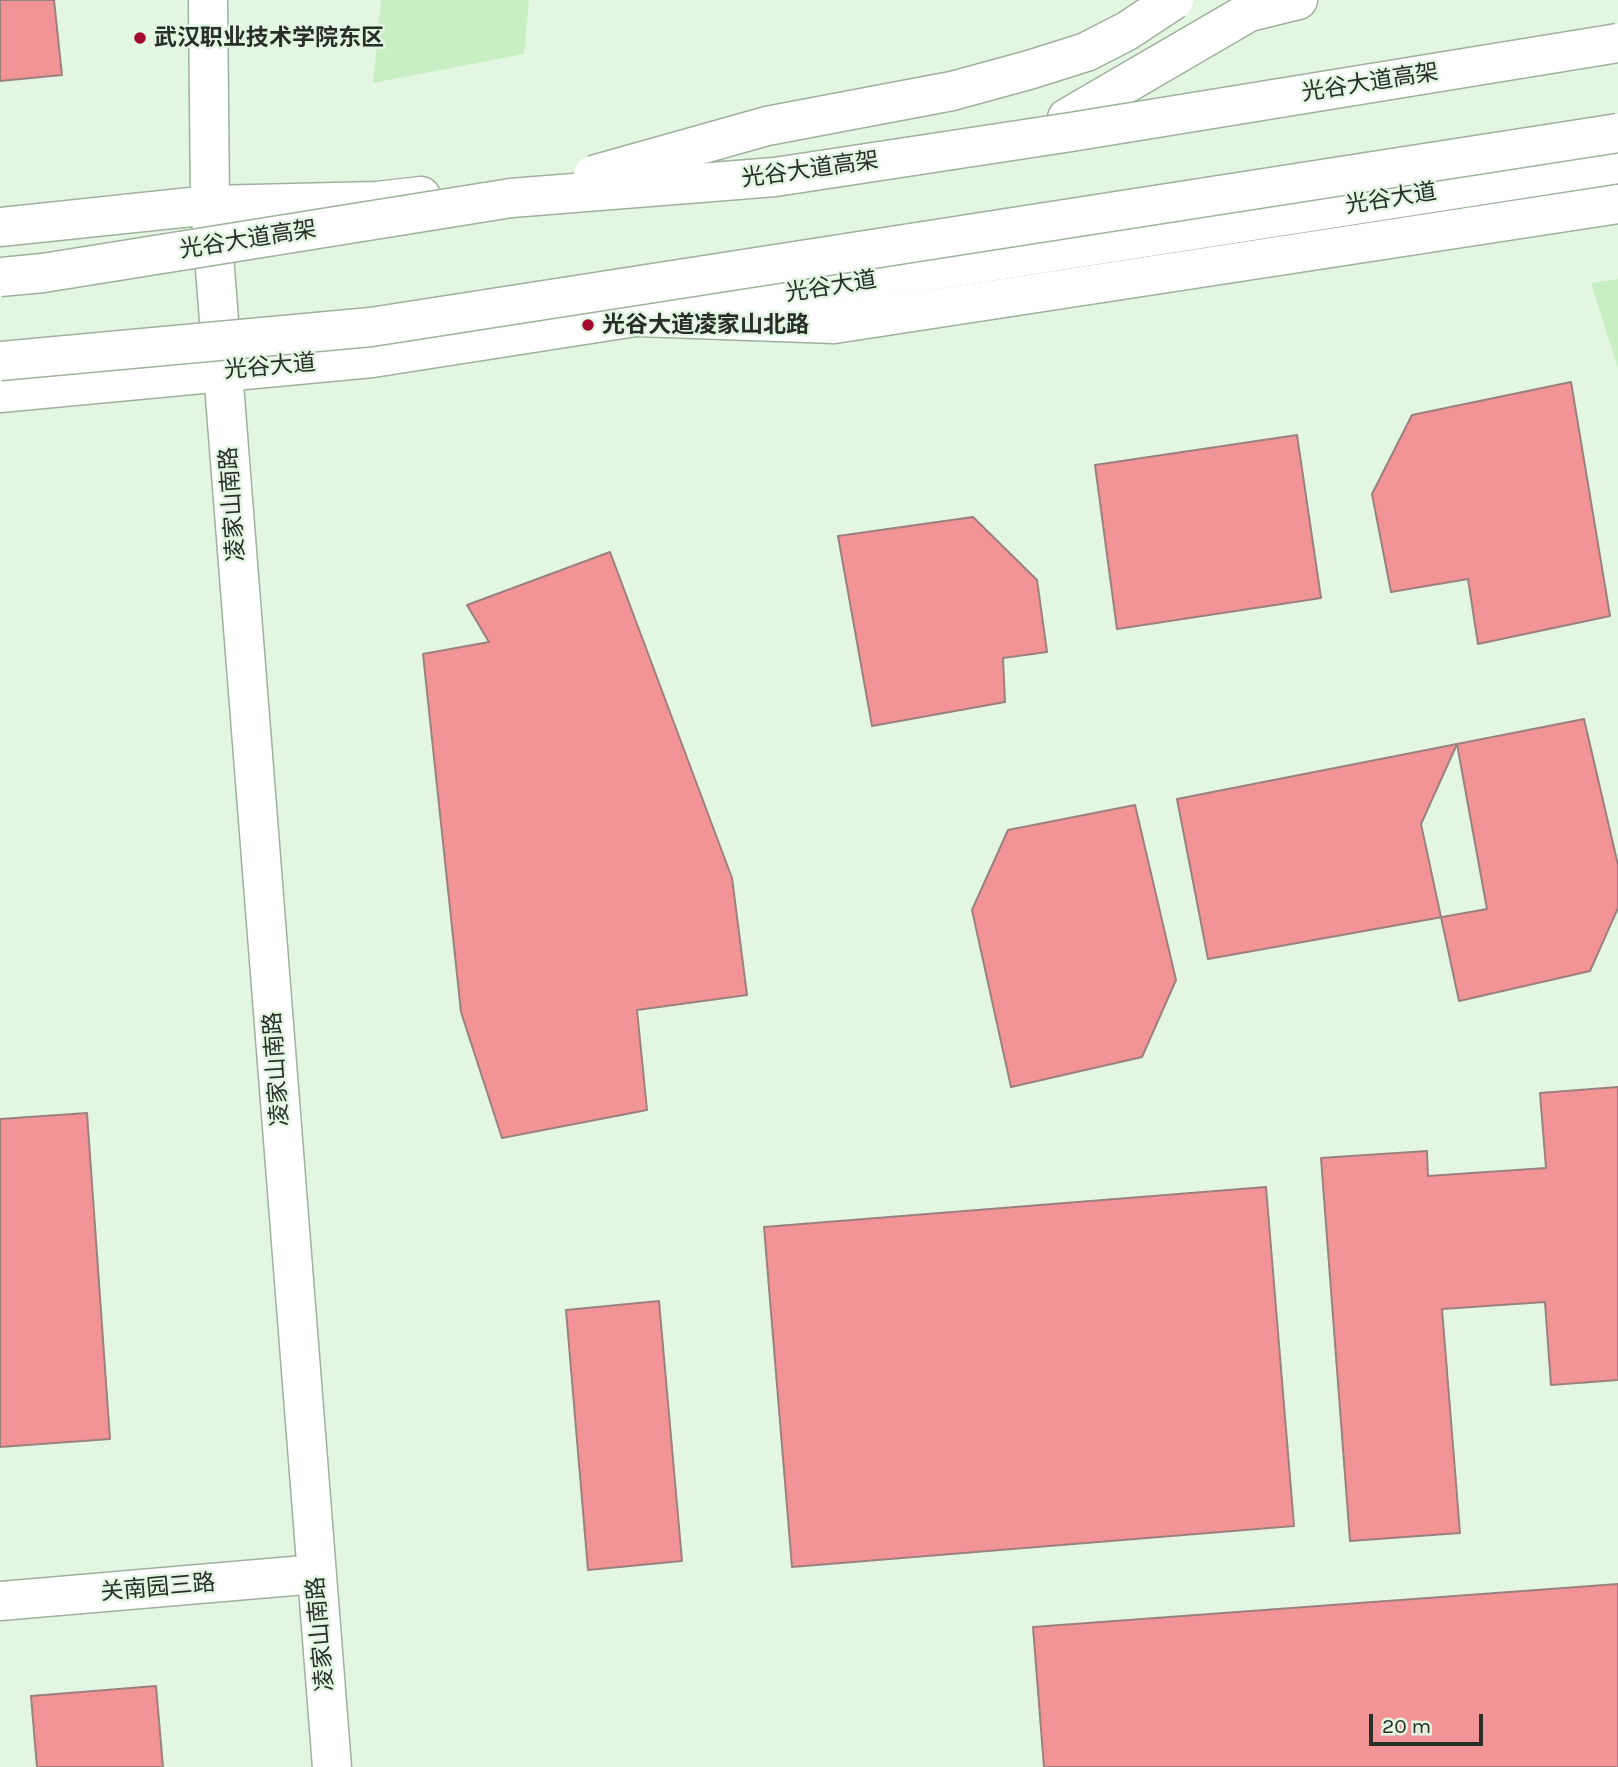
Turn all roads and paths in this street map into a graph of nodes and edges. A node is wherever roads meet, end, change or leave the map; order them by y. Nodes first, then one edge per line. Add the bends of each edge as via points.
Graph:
1 (208, 0) edge
2 (1174, 0) edge
3 (1298, 0) edge
4 (1618, 27) edge
5 (1618, 43) edge
6 (1067, 118) junction
7 (1618, 133) edge
8 (1618, 164) edge
9 (511, 198) junction
10 (1618, 204) edge
11 (210, 205) junction
12 (0, 227) edge
13 (0, 277) edge
14 (639, 317) junction
15 (0, 361) edge
16 (222, 371) junction
17 (0, 393) edge
18 (316, 1574) junction
19 (0, 1601) edge
20 (332, 1767) edge

1 - 11 main road, 凌家山南路
2 - 9 main road, bridge via 1086,52 1029,70 952,91 767,126
3 - 6 main road via 1249,12
4 - 6 main road
5 - 9 main road, 光谷大道高架, bridge via 775,177
6 - 11 main road via 741,163 377,201
7 - 15 main road, bridge via 371,327
8 - 14 main road, 光谷大道
9 - 13 main road, 光谷大道高架, bridge
10 - 14 main road via 834,324
11 - 12 main road
11 - 16 main road, 凌家山南路
14 - 16 main road, 光谷大道 via 372,358
16 - 17 main road, 光谷大道
16 - 18 main road, 凌家山南路
18 - 19 main road, 关南园三路
18 - 20 main road, 凌家山南路

